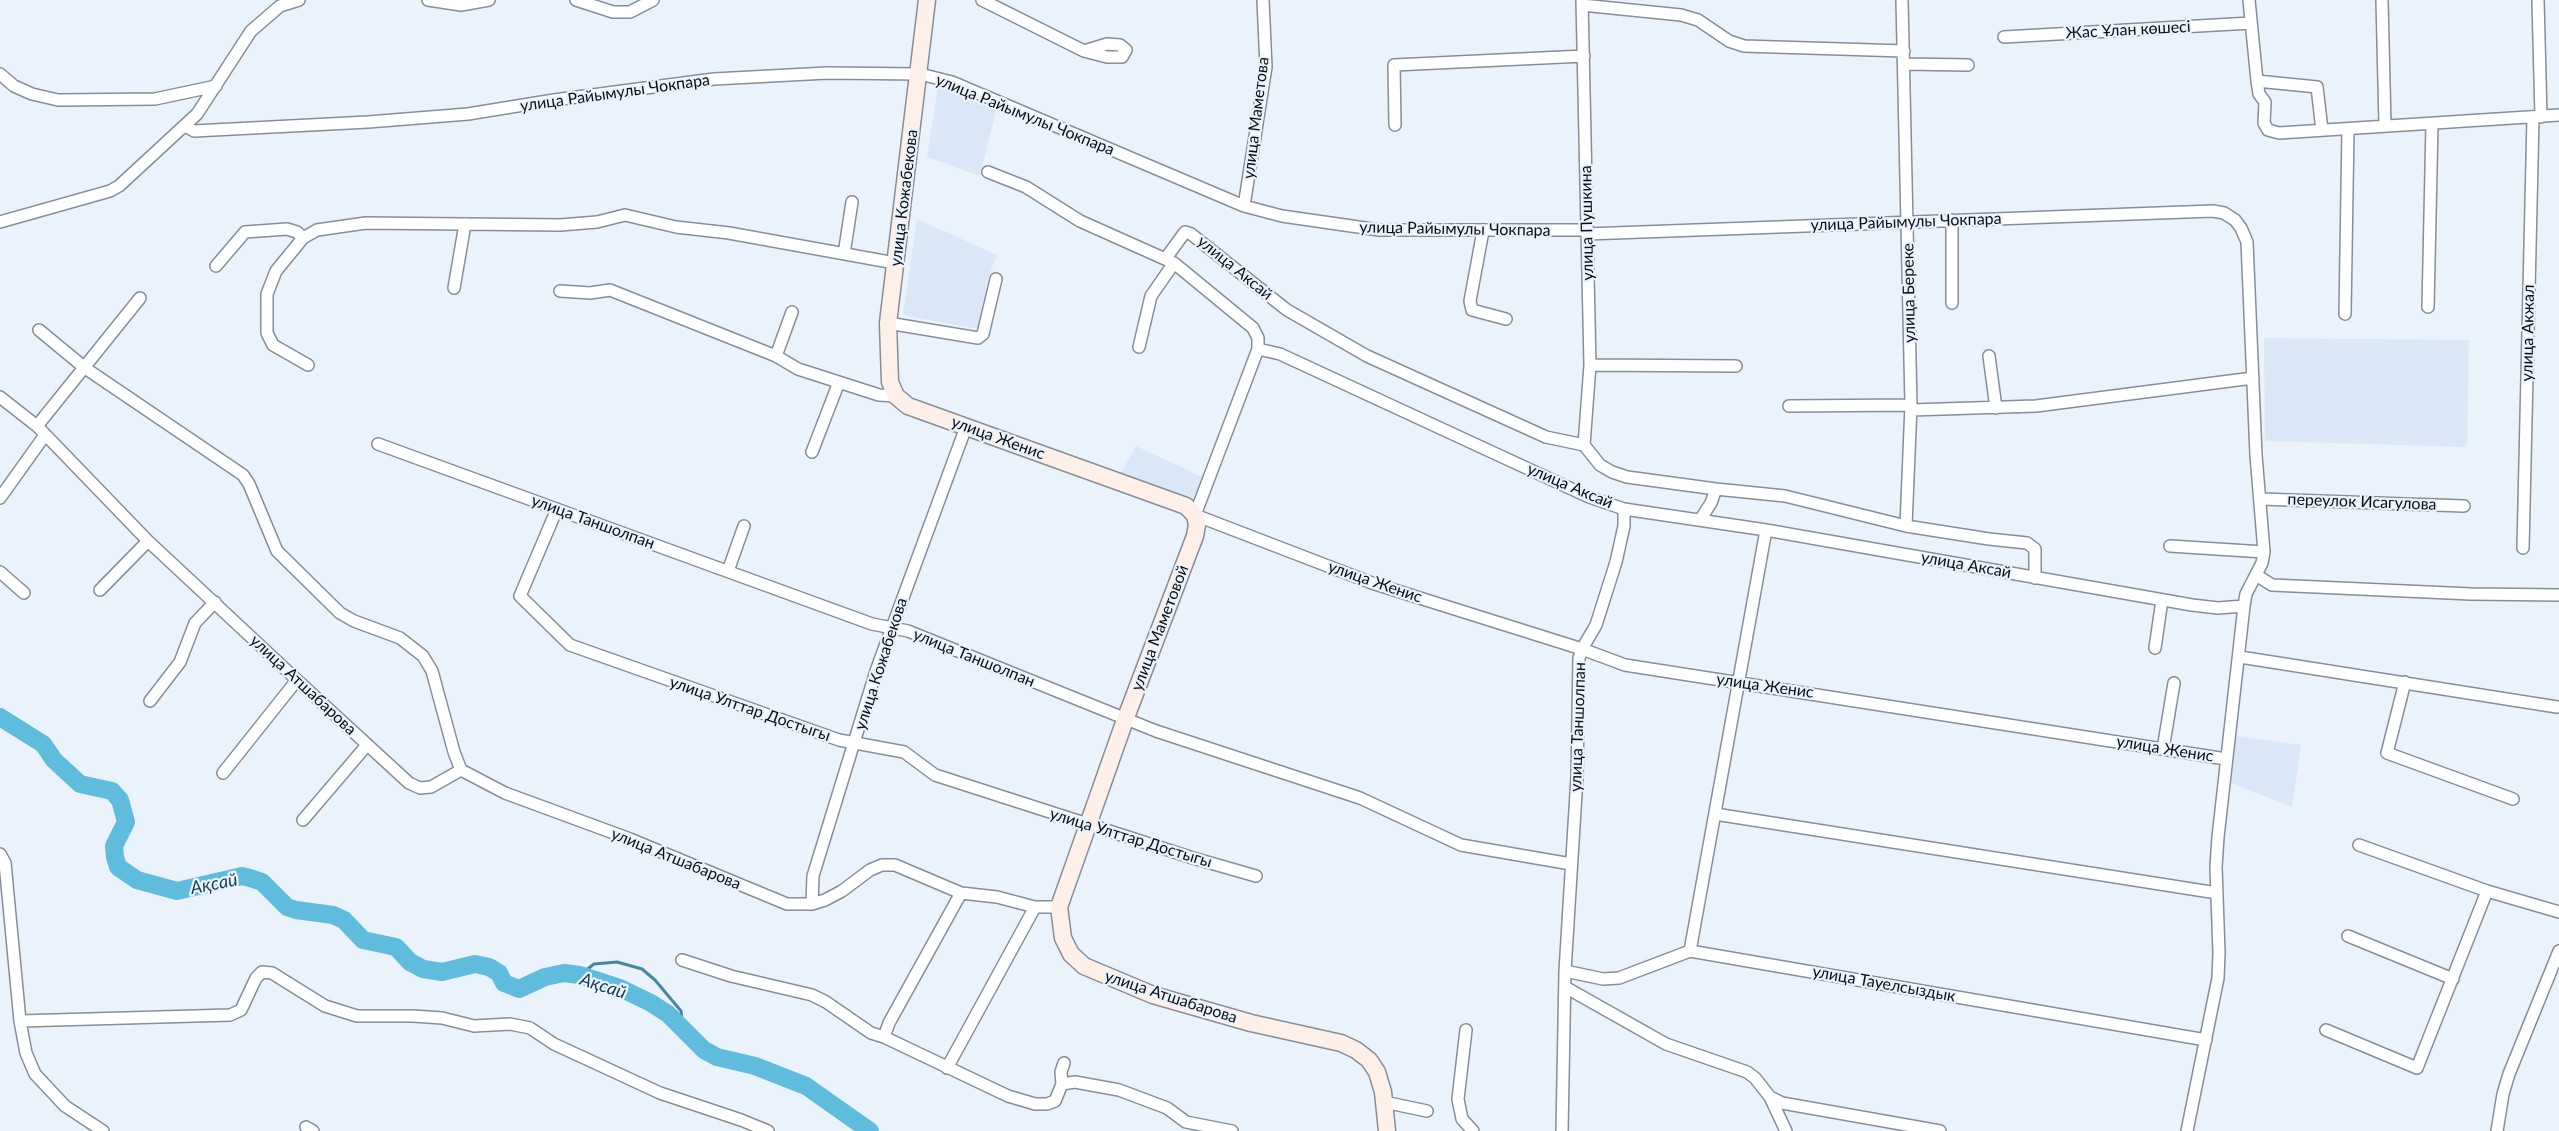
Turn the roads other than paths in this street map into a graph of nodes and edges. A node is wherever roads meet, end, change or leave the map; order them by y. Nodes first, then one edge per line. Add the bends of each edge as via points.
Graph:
1 (298, 0) edge
2 (428, 0) edge
3 (489, 0) edge
4 (576, 0) edge
5 (653, 0) edge
6 (928, 0) edge
7 (982, 0) edge
8 (1263, 0) edge
9 (1902, 0) edge
10 (2250, 0) edge
11 (2382, 0) edge
12 (2538, 0) edge
13 (279, 3) edge
14 (1582, 3) edge
15 (2251, 23) junction
16 (2004, 37) dead end
17 (1084, 51) dead end
18 (1904, 51) junction
19 (1584, 56) junction
20 (1905, 64) junction
21 (1968, 65) dead end
22 (0, 74) edge
23 (920, 74) junction
24 (2258, 82) junction
25 (216, 86) junction
26 (2559, 115) edge
27 (2537, 117) junction
28 (2432, 124) junction
29 (1395, 125) dead end
30 (2386, 125) junction
31 (185, 126) junction
32 (2348, 129) junction
33 (2322, 130) junction
34 (988, 172) dead end
35 (852, 202) dead end
36 (1244, 206) junction
37 (1952, 220) junction
38 (0, 222) edge
39 (1908, 222) junction
40 (465, 224) junction
41 (1483, 231) junction
42 (1588, 232) junction
43 (303, 238) junction
44 (844, 254) junction
45 (1170, 260) junction
46 (895, 264) junction
47 (216, 266) dead end
48 (996, 278) dead end
49 (454, 288) dead end
50 (560, 291) dead end
51 (140, 298) dead end
52 (1952, 304) dead end
53 (2428, 307) dead end
54 (792, 312) dead end
55 (2346, 314) dead end
56 (1506, 319) dead end
57 (888, 323) junction
58 (39, 330) dead end
59 (1139, 347) dead end
60 (1258, 349) junction
61 (776, 356) junction
62 (1989, 356) dead end
63 (308, 365) dead end
64 (1590, 365) junction
65 (1736, 366) dead end
66 (85, 368) junction
67 (2253, 378) junction
68 (838, 382) junction
69 (896, 396) junction
70 (0, 397) edge
71 (1789, 406) dead end
72 (1911, 407) junction
73 (1996, 408) junction
74 (37, 426) junction
75 (966, 427) junction
76 (45, 435) junction
77 (378, 444) dead end
78 (1584, 445) junction
79 (812, 452) dead end
80 (1716, 489) junction
81 (0, 498) edge
82 (2261, 499) junction
83 (2464, 506) dead end
84 (557, 509) junction
85 (1624, 509) junction
86 (1194, 515) junction
87 (1700, 520) junction
88 (744, 526) dead end
89 (1906, 526) junction
90 (1766, 530) junction
91 (148, 541) junction
92 (2170, 546) dead end
93 (2523, 548) dead end
94 (2264, 552) junction
95 (728, 571) junction
96 (0, 572) edge
97 (2256, 575) junction
98 (2035, 578) junction
99 (100, 590) dead end
100 (24, 593) dead end
101 (2559, 595) edge
102 (2162, 600) junction
103 (215, 602) junction
104 (2244, 606) junction
105 (892, 628) junction
106 (2155, 648) dead end
107 (1582, 649) junction
108 (2240, 657) junction
109 (297, 680) junction
110 (1738, 682) junction
111 (2405, 682) junction
112 (2174, 683) dead end
113 (150, 701) dead end
114 (2557, 707) dead end
115 (1125, 720) junction
116 (856, 742) junction
117 (367, 744) junction
118 (2163, 749) junction
119 (2226, 759) junction
120 (461, 770) junction
121 (223, 773) dead end
122 (2513, 799) dead end
123 (1715, 814) junction
124 (303, 820) dead end
125 (1088, 824) junction
126 (2359, 845) dead end
127 (0, 854) edge
128 (1571, 864) junction
129 (1256, 876) dead end
130 (2487, 891) junction
131 (961, 892) junction
132 (2217, 893) junction
133 (812, 904) junction
134 (1035, 907) junction
135 (1059, 907) junction
136 (2559, 912) edge
137 (2348, 936) dead end
138 (1690, 951) junction
139 (2559, 951) edge
140 (682, 960) dead end
141 (1565, 971) junction
142 (2452, 979) junction
143 (1565, 987) junction
144 (20, 1021) junction
145 (1466, 1030) dead end
146 (2326, 1030) dead end
147 (884, 1037) junction
148 (2206, 1040) junction
149 (1064, 1063) dead end
150 (947, 1068) junction
151 (1062, 1084) junction
152 (1770, 1097) junction
153 (1384, 1102) junction
154 (1427, 1112) dead end
155 (103, 1131) edge
156 (768, 1131) edge
157 (1232, 1131) edge
158 (1387, 1131) edge
159 (1473, 1131) edge
160 (1562, 1131) edge
161 (1786, 1131) edge
162 (1940, 1131) edge
163 (2187, 1131) edge
164 (2498, 1131) edge

1 - 13 street
2 - 3 street via 461,5
4 - 5 street via 613,12 630,12
6 - 23 main road, улица Кожабекова
7 - 17 street
8 - 36 street, улица Маметова via 1266,67
9 - 18 street, улица Береке
10 - 15 street
11 - 30 street
12 - 27 street, улица Акжал
13 - 25 street via 251,31
14 - 18 street via 1681,15 1698,20 1729,41 1744,46
14 - 19 street, улица Пушкина
15 - 16 street, Жас Ұлан көшесі
15 - 24 street
18 - 20 street, улица Береке
19 - 29 street via 1394,65
19 - 42 street, улица Пушкина
20 - 21 street
20 - 39 street, улица Береке
22 - 25 street via 14,86 58,100 155,99
23 - 31 street, улица Райымулы Чокпара via 827,73 714,80 468,114 368,122 194,131
23 - 36 street, улица Райымулы Чокпара via 952,82
23 - 46 main road, улица Кожабекова
24 - 33 street via 2317,87
24 - 33 street via 2259,94 2265,102 2264,123 2268,130 2279,133
25 - 31 street
26 - 27 street
27 - 28 street
27 - 93 street, улица Акжал
28 - 30 street
28 - 53 street
30 - 32 street
31 - 38 street via 110,191
32 - 33 street
32 - 55 street
34 - 45 street via 1026,187 1080,221
35 - 44 street
36 - 41 street, улица Райымулы Чокпара via 1282,216 1379,230
37 - 39 street, улица Райымулы Чокпара
37 - 52 street
37 - 67 street, улица Райымулы Чокпара via 2224,213 2238,224 2247,242
39 - 42 street, улица Райымулы Чокпара
39 - 72 street, улица Береке
40 - 43 street via 366,223 317,230
40 - 44 street via 560,225 597,222 625,215 676,227
40 - 49 street
41 - 42 street, улица Райымулы Чокпара
41 - 56 street via 1470,301 1472,310
42 - 64 street, улица Пушкина
43 - 47 street via 287,229 244,232
43 - 63 street via 276,271 267,294 266,318 267,333 273,345
44 - 46 street
45 - 59 street via 1151,296
45 - 60 street, улица Аксай via 1253,328 1258,338
45 - 78 street, улица Аксай via 1185,232 1192,234 1287,310 1367,356 1546,438
46 - 57 main road, улица Кожабекова
48 - 57 street via 983,334 978,338
50 - 61 street, улица Женис via 590,293 610,290
51 - 66 street
54 - 61 street
57 - 69 main road, улица Кожабекова via 890,382
58 - 66 street
60 - 85 street, улица Аксай via 1280,354 1589,497
60 - 86 street, улица Маметовой
61 - 68 street, улица Женис via 798,369
62 - 73 street
64 - 65 street
64 - 78 street, улица Пушкина
66 - 74 street
66 - 120 street via 242,475 249,484 277,551 340,613 400,638 423,656 432,671
67 - 73 street via 2098,399
67 - 82 street
68 - 69 street, улица Женис via 879,395
68 - 79 street
69 - 75 main road, улица Женис via 908,406
70 - 74 street, улица Атшабарова
71 - 72 street
72 - 73 street
72 - 89 street, улица Береке
74 - 76 street, улица Атшабарова
75 - 86 main road, улица Женис via 1163,497 1186,506
75 - 105 street, улица Кожабекова
76 - 81 street
76 - 91 street, улица Атшабарова
77 - 84 street, улица Таншолпан
78 - 80 street, улица Аксай via 1600,465 1627,477
80 - 87 street
80 - 89 street, улица Аксай via 1813,501
82 - 83 street, переулок Исагулова
82 - 94 street
84 - 95 street, улица Таншолпан
84 - 116 street, улица Улттар Достыгы via 520,596 570,645 839,740
85 - 87 street, улица Аксай
85 - 107 street, улица Таншолпан via 1624,526 1616,562 1596,625
86 - 107 street, улица Женис via 1372,582
86 - 115 main road, улица Маметовой via 1195,536
87 - 90 street, улица Аксай
88 - 95 street
89 - 98 street, улица Аксай via 2027,542 2035,549
90 - 98 street, улица Аксай
90 - 110 street
91 - 99 street
91 - 103 street, улица Атшабарова
92 - 94 street
94 - 97 street
95 - 105 street, улица Таншолпан via 872,624
96 - 100 street
97 - 101 street via 2272,585
97 - 104 street
98 - 102 street, улица Аксай
102 - 104 street, улица Аксай via 2218,608
102 - 106 street
103 - 109 street, улица Атшабарова
103 - 113 street via 194,623 180,662
104 - 108 street
105 - 115 street, улица Таншолпан via 908,631
105 - 116 street, улица Кожабекова via 876,670
107 - 110 street, улица Женис via 1625,665
107 - 128 street, улица Таншолпан via 1579,658 1577,777
108 - 111 street
108 - 119 street
109 - 117 street, улица Атшабарова
109 - 121 street
110 - 118 street, улица Женис
110 - 123 street
111 - 114 street
111 - 122 street via 2387,752
112 - 118 street
115 - 125 main road, улица Маметовой
115 - 128 street, улица Таншолпан via 1360,798 1461,845
116 - 125 street, улица Улттар Достыгы via 904,752 935,775
116 - 133 street, улица Кожабекова via 813,876
117 - 120 street, улица Атшабарова via 409,783 420,788 430,787
117 - 124 street
118 - 119 street, улица Женис
119 - 132 street
120 - 133 street, улица Атшабарова via 505,793 630,839 787,904
123 - 132 street
123 - 138 street
125 - 129 street, улица Улттар Достыгы
125 - 135 main road, улица Маметовой
126 - 130 street
127 - 144 street via 5,863
128 - 141 street, улица Таншолпан
130 - 136 street
130 - 142 street
131 - 133 street, улица Атшабарова via 895,865 882,865 842,891
131 - 134 street, улица Атшабарова
131 - 147 street
132 - 148 street via 2218,978
134 - 135 street, улица Атшабарова
134 - 150 street
135 - 153 main road, улица Атшабарова via 1063,938 1084,966 1153,995 1341,1043 1369,1060 1377,1072
137 - 142 street
138 - 141 street via 1619,978 1603,979
138 - 148 street, улица Тауелсыздык
139 - 164 street via 2509,1074
140 - 147 street via 731,976 812,995 858,1026
141 - 143 street, улица Таншолпан
142 - 146 street via 2417,1068
143 - 152 street via 1666,1044 1747,1072
143 - 160 street, улица Таншолпан
144 - 155 street via 26,1053 35,1074 66,1106
144 - 156 street via 230,1015 241,1010 262,972 272,973 325,1006 357,1016 442,1018 474,1026 510,1024 530,1028 554,1044 660,1093
145 - 159 street via 1458,1099 1462,1119
147 - 150 street
148 - 163 street
149 - 151 street
150 - 151 street via 1008,1096 1035,1104 1055,1100
151 - 157 street via 1075,1082 1119,1090 1167,1108 1186,1122
152 - 161 street
152 - 162 street via 1782,1103
153 - 154 street
153 - 158 main road, улица Атшабарова

